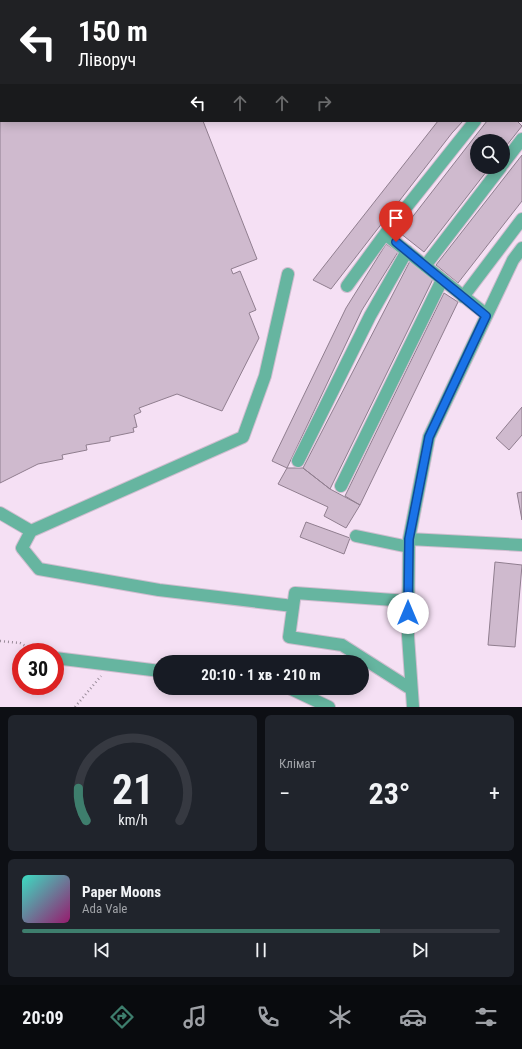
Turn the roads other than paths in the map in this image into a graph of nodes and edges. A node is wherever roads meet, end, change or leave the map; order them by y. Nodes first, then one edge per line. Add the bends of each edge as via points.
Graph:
1 (473, 122) edge
2 (522, 139) edge
3 (510, 155) edge
4 (495, 174) edge
5 (522, 219) edge
6 (385, 234) junction
7 (522, 248) edge
8 (407, 251) junction
9 (425, 266) junction
10 (288, 274) dead end
11 (442, 280) junction
12 (347, 286) dead end
13 (463, 297) junction
14 (486, 316) junction
15 (298, 461) dead end
16 (341, 486) dead end
17 (0, 513) edge
18 (31, 531) junction
19 (356, 536) dead end
20 (409, 543) junction
21 (522, 545) edge
22 (408, 601) junction
23 (293, 606) junction
24 (64, 659) edge
25 (153, 670) edge
26 (411, 689) junction
27 (304, 695) edge
28 (329, 707) edge
29 (412, 707) edge

1 - 6 street
2 - 3 street
4 - 9 street
5 - 13 street
6 - 8 street
6 - 12 street
7 - 14 street via 513,260
8 - 9 street
8 - 15 street via 370,316
9 - 11 street
10 - 18 street via 265,376 243,437
11 - 13 street
11 - 16 street
13 - 14 street
14 - 20 street via 429,437
17 - 18 street
18 - 23 street via 22,548 39,569 159,590
19 - 20 street
20 - 21 street
20 - 22 street
22 - 23 street via 295,593
22 - 26 street
23 - 26 street via 289,638 342,644
24 - 25 street
26 - 29 street
27 - 28 street

